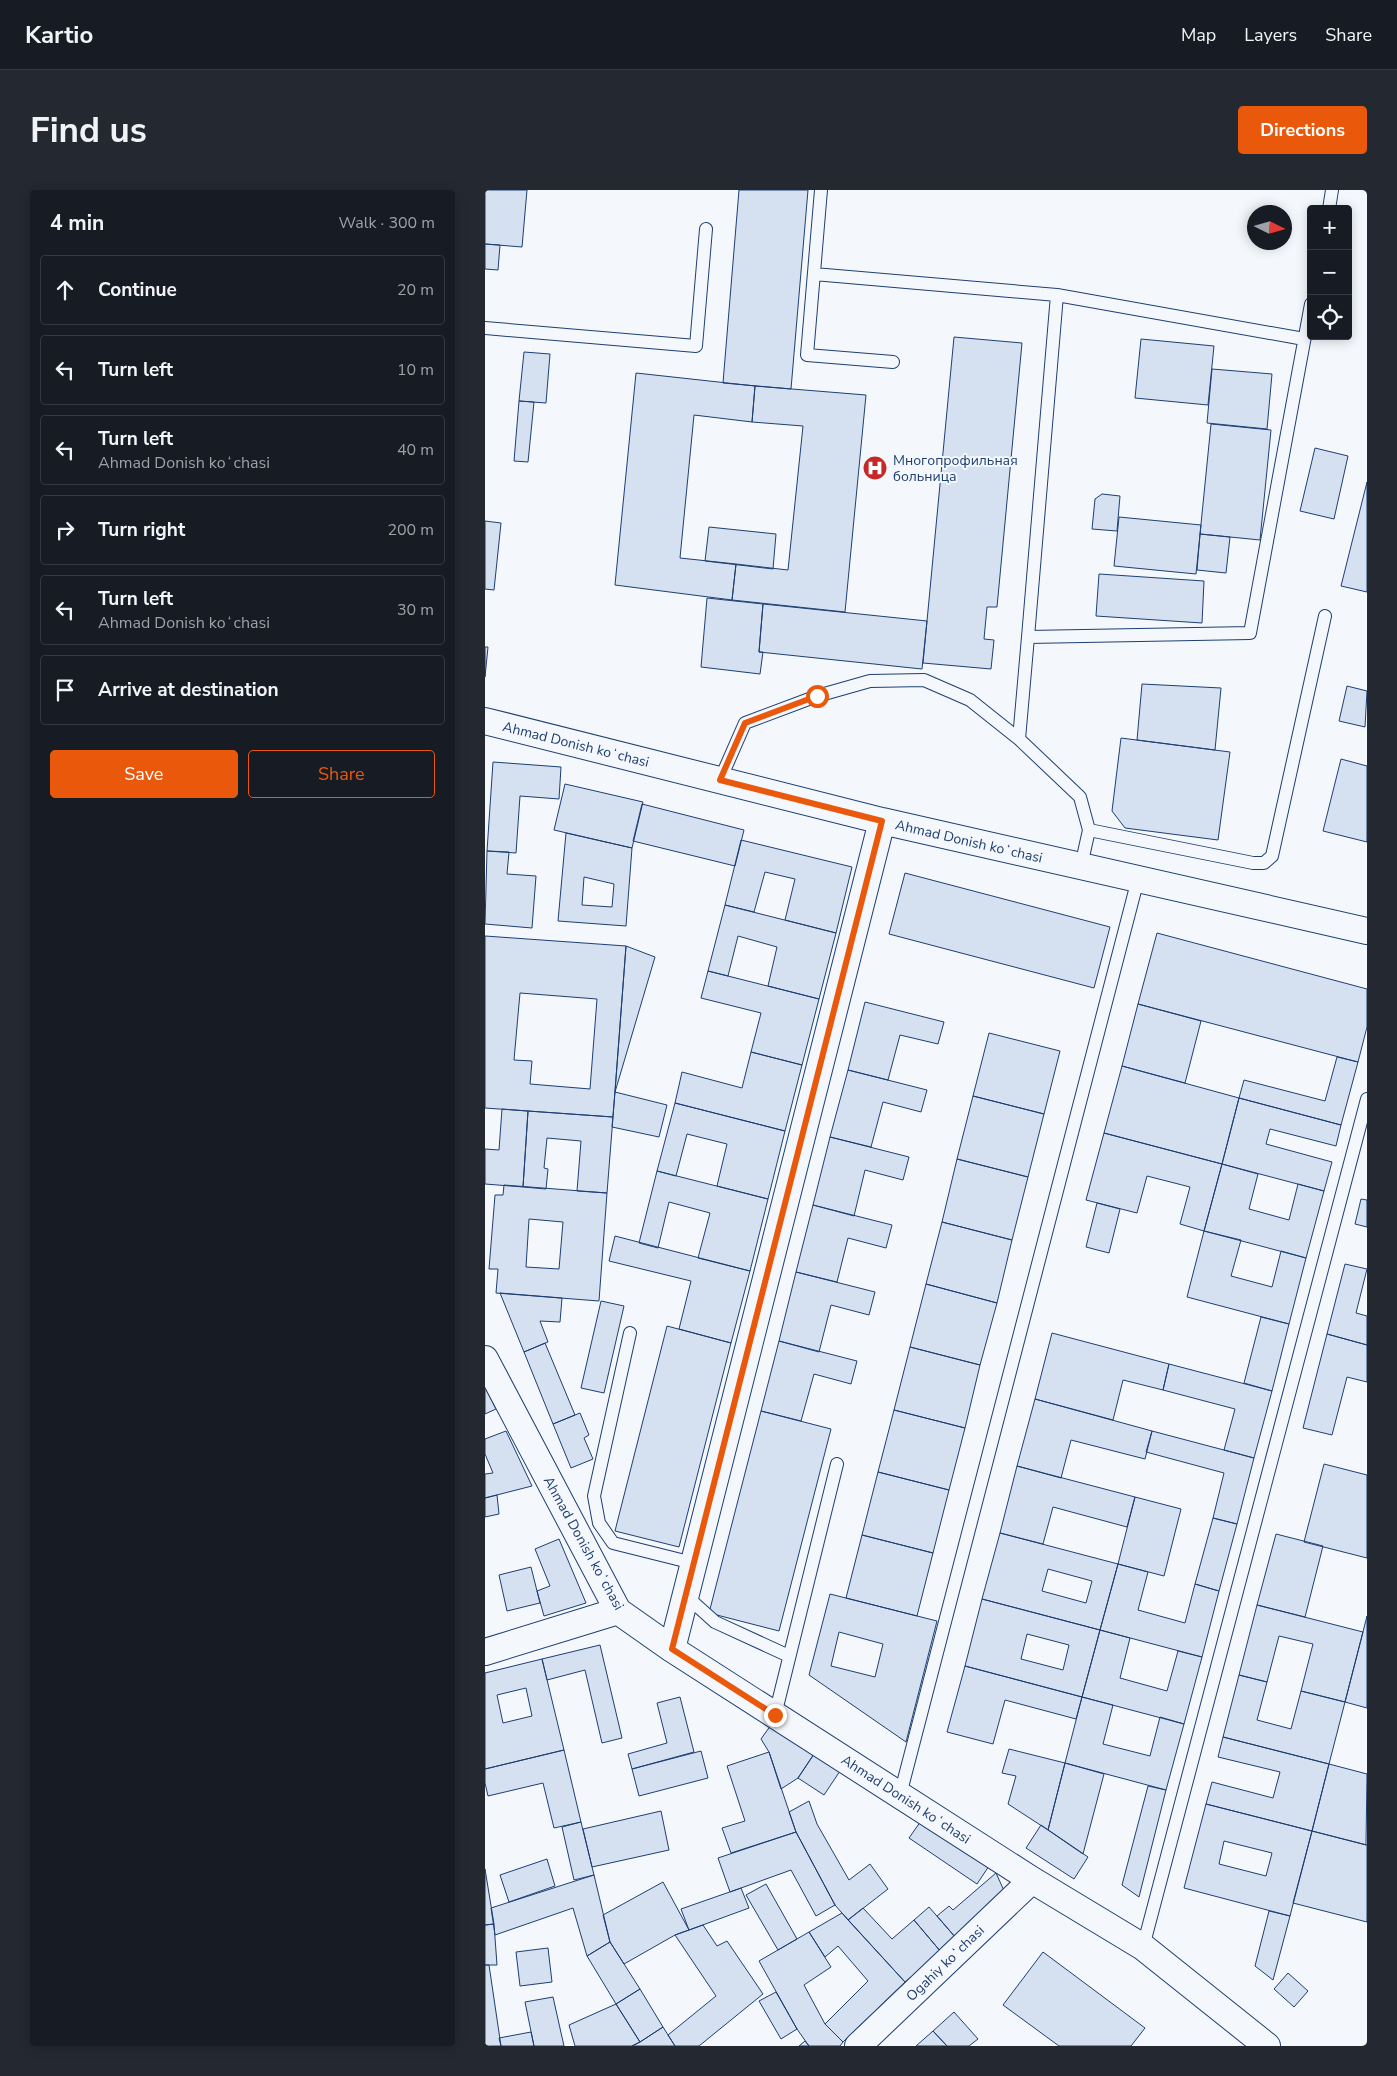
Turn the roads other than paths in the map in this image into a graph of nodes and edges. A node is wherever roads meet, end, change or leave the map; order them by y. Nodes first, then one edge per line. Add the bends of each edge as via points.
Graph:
1 (821, 190) edge
2 (1333, 190) edge
3 (1330, 205) edge
4 (706, 229) dead end
5 (814, 274) junction
6 (1057, 295) junction
7 (1307, 324) edge
8 (485, 328) edge
9 (1304, 339) junction
10 (893, 362) dead end
11 (1325, 616) dead end
12 (1028, 637) junction
13 (485, 721) edge
14 (1019, 739) junction
15 (720, 780) junction
16 (882, 821) junction
17 (1089, 830) junction
18 (1081, 866) junction
19 (1138, 879) junction
20 (1367, 931) edge
21 (1367, 1099) edge
22 (630, 1333) dead end
23 (485, 1359) edge
24 (837, 1464) dead end
25 (693, 1563) junction
26 (685, 1595) junction
27 (618, 1611) junction
28 (672, 1649) junction
29 (485, 1652) edge
30 (789, 1656) junction
31 (775, 1715) junction
32 (900, 1795) junction
33 (1032, 1880) junction
34 (1143, 1947) junction
35 (858, 2046) edge
36 (1267, 2046) edge

1 - 5 lane
2 - 3 lane
4 - 8 lane via 696,346
5 - 6 lane
5 - 10 lane via 807,355
6 - 9 lane
6 - 12 lane
7 - 9 lane
9 - 12 lane via 1250,633
11 - 17 lane via 1272,856 1265,863
12 - 14 lane
13 - 15 street, Ahmad Donish koʻchasi
14 - 15 lane via 970,700 924,680 870,680 745,723
14 - 17 lane via 1080,797
15 - 16 street, Ahmad Donish koʻchasi
16 - 18 street, Ahmad Donish koʻchasi
16 - 25 street
17 - 18 lane
18 - 19 street, Ahmad Donish koʻchasi
19 - 20 street, Ahmad Donish koʻchasi
19 - 32 lane
21 - 34 lane
22 - 25 lane via 594,1496 599,1523 613,1543
23 - 27 street, Ahmad Donish koʻchasi
24 - 30 lane
25 - 26 street
26 - 28 street
26 - 30 lane via 715,1622
27 - 28 street, Ahmad Donish koʻchasi
27 - 29 street
28 - 31 street, Ahmad Donish koʻchasi
30 - 31 lane
31 - 32 street, Ahmad Donish koʻchasi
32 - 33 street, Ahmad Donish koʻchasi
33 - 34 street, Ahmad Donish koʻchasi
33 - 35 street, Ogahiy koʻchasi
34 - 36 street, Ahmad Donish koʻchasi

